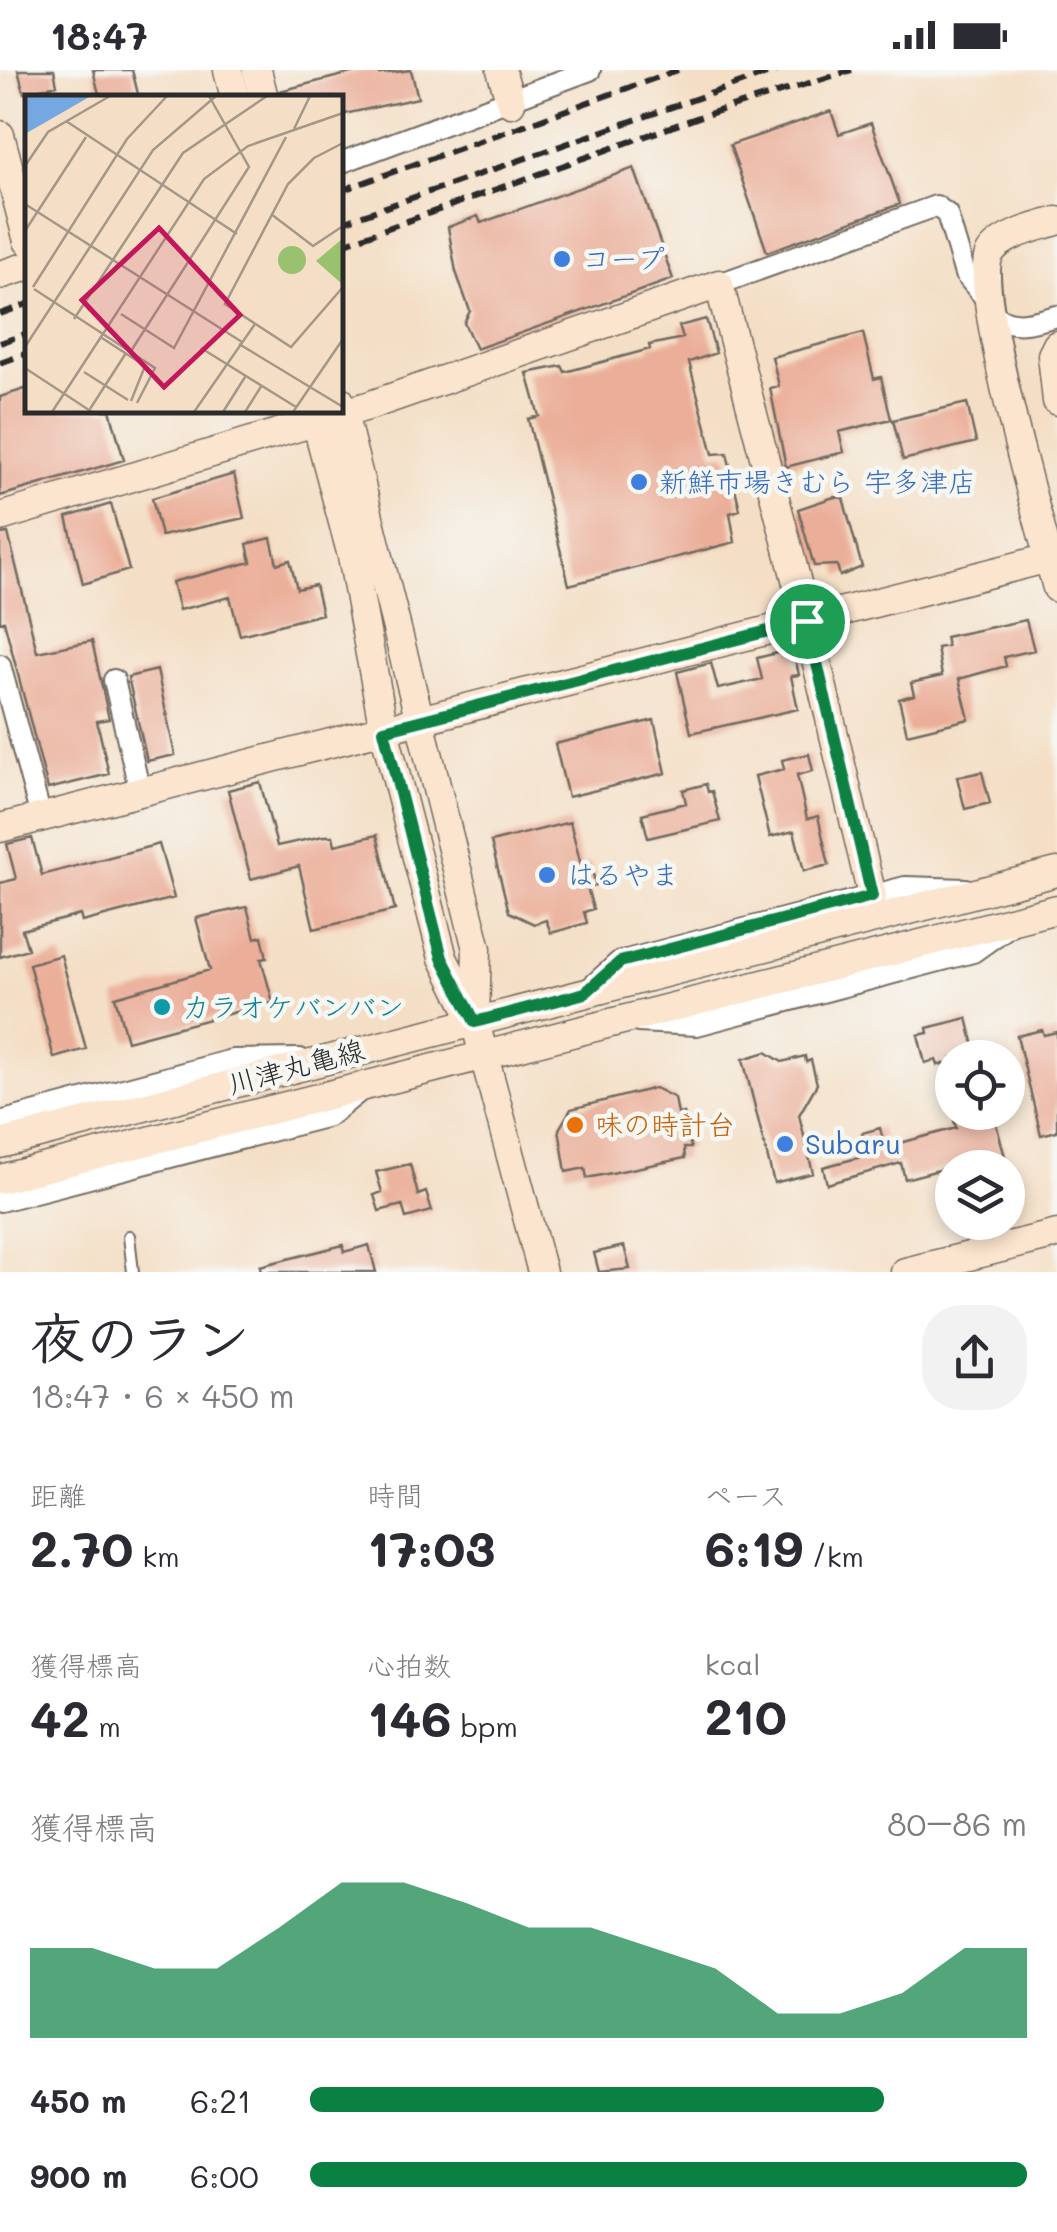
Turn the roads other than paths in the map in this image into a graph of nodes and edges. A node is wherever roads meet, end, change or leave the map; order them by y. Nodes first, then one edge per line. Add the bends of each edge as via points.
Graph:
1 (228, 70) edge
2 (257, 70) edge
3 (501, 70) edge
4 (590, 70) edge
5 (234, 95) edge
6 (263, 95) edge
7 (511, 103) junction
8 (0, 135) edge
9 (342, 162) edge
10 (1057, 221) edge
11 (25, 229) edge
12 (25, 267) edge
13 (0, 275) edge
14 (719, 284) junction
15 (990, 307) junction
16 (1057, 316) edge
17 (1057, 346) edge
18 (1057, 401) edge
19 (342, 407) edge
20 (314, 416) edge
21 (0, 517) edge
22 (1049, 558) junction
23 (1057, 588) edge
24 (807, 621) junction
25 (0, 665) edge
26 (114, 680) dead end
27 (7, 717) edge
28 (420, 720) junction
29 (384, 730) junction
30 (140, 792) junction
31 (41, 817) junction
32 (0, 828) edge
33 (1057, 872) edge
34 (988, 890) junction
35 (872, 896) junction
36 (1057, 909) edge
37 (585, 993) junction
38 (475, 1022) junction
39 (484, 1055) junction
40 (332, 1058) junction
41 (374, 1081) junction
42 (0, 1122) edge
43 (0, 1144) edge
44 (0, 1179) edge
45 (0, 1202) edge
46 (1057, 1234) edge
47 (129, 1236) dead end
48 (134, 1272) edge
49 (542, 1272) edge
50 (905, 1272) edge

1 - 5 street
2 - 6 street
3 - 7 street
4 - 7 street
7 - 9 street
8 - 11 street
10 - 15 street via 990,254
12 - 13 street
14 - 15 street via 936,206 947,214 965,274
14 - 19 street
14 - 24 street
15 - 16 street via 1005,323
15 - 22 street
17 - 18 street
19 - 28 street
20 - 21 street
20 - 29 street via 352,556
22 - 23 street
22 - 24 street
24 - 28 street
24 - 35 street
25 - 27 street
26 - 30 street
27 - 31 street
28 - 29 street
28 - 38 street via 478,948
29 - 30 street
29 - 38 street via 442,958
30 - 31 street
31 - 32 street
33 - 34 street, 川津丸亀線
34 - 35 street via 905,887
34 - 37 street, 川津丸亀線
35 - 37 street via 620,962
36 - 39 street, 川津丸亀線
37 - 38 street, 川津丸亀線
38 - 39 street
38 - 40 street, 川津丸亀線
39 - 41 street, 川津丸亀線
39 - 49 street
40 - 42 street via 232,1060
40 - 43 street, 川津丸亀線
41 - 44 street, 川津丸亀線
41 - 45 street via 329,1116
46 - 50 street
47 - 48 lane

